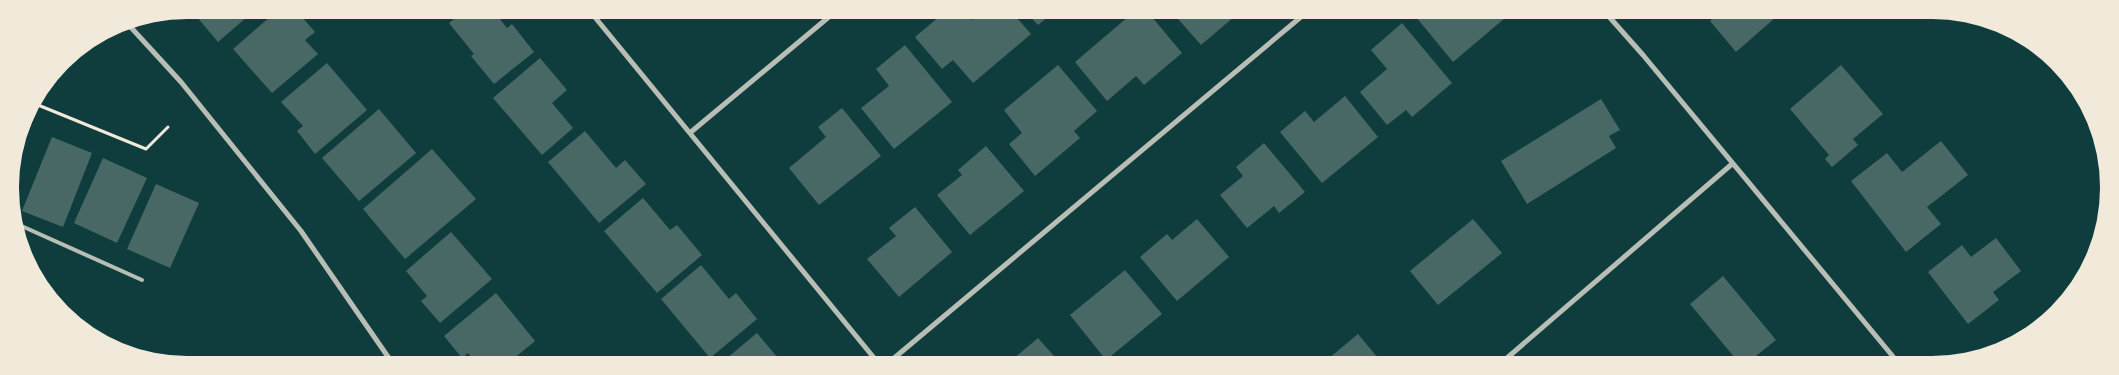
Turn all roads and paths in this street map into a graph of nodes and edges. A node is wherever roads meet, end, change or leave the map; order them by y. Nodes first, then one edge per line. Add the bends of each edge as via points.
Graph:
1 (597, 19) edge
2 (825, 19) edge
3 (1298, 19) edge
4 (1611, 19) edge
5 (132, 29) edge
6 (40, 106) edge
7 (168, 127) dead end
8 (691, 132) junction
9 (1732, 164) junction
10 (24, 227) edge
11 (142, 280) dead end
12 (387, 356) edge
13 (873, 356) edge
14 (897, 356) edge
15 (1509, 356) edge
16 (1892, 356) edge

1 - 8 street
2 - 8 street
3 - 14 street
4 - 9 street
5 - 12 street via 176,76 300,231
6 - 7 path via 146,149
8 - 13 street
9 - 15 street
9 - 16 street
10 - 11 lane

